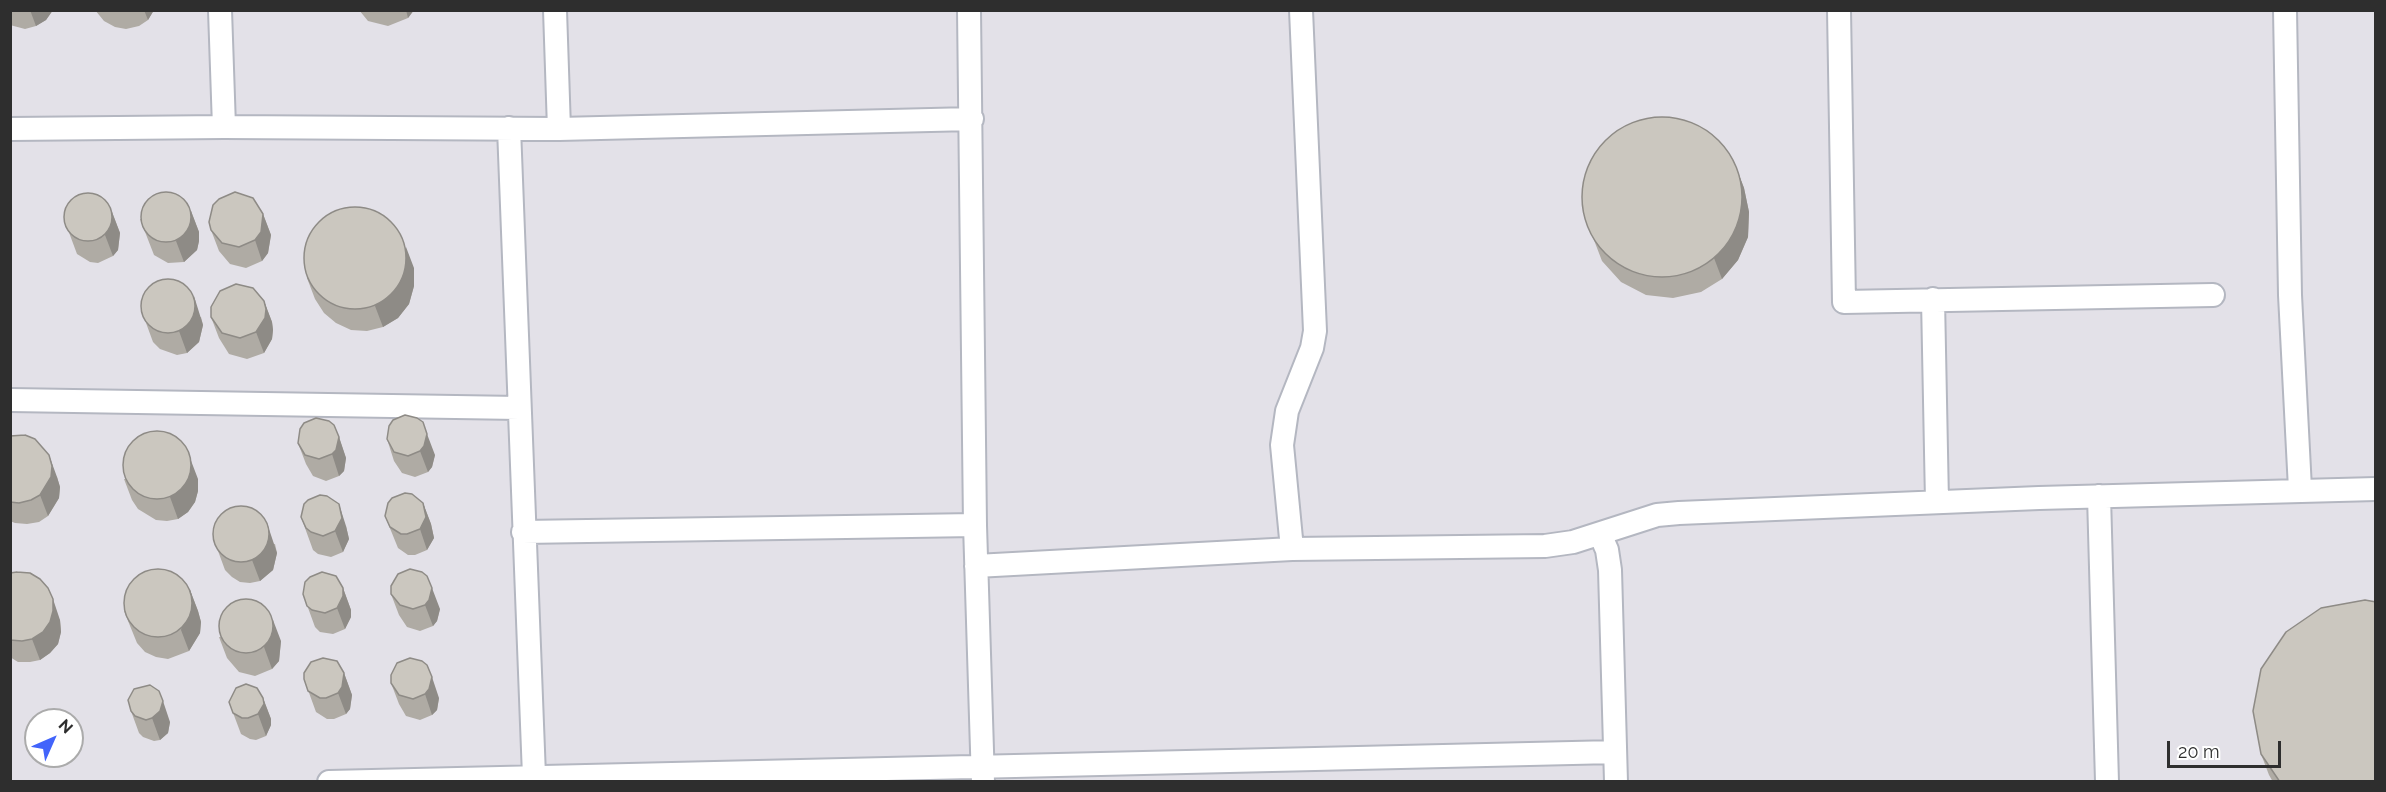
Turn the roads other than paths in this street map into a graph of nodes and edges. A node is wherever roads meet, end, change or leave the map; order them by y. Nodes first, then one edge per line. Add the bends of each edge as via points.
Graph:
1 (220, 10) edge
2 (555, 10) edge
3 (969, 10) edge
4 (1301, 10) edge
5 (1839, 10) edge
6 (2285, 10) edge
7 (972, 119) junction
8 (224, 127) junction
9 (508, 128) junction
10 (10, 129) edge
11 (559, 129) junction
12 (2213, 296) dead end
13 (1932, 299) junction
14 (10, 400) edge
15 (519, 408) junction
16 (2300, 489) junction
17 (2376, 489) edge
18 (2099, 496) junction
19 (1937, 502) junction
20 (975, 525) junction
21 (524, 532) junction
22 (1600, 534) junction
23 (1292, 549) junction
24 (976, 566) junction
25 (1615, 752) junction
26 (983, 774) edge
27 (534, 776) junction
28 (329, 782) edge
29 (1616, 782) edge
30 (2107, 782) edge

1 - 8 lane
2 - 11 lane
3 - 7 lane
4 - 23 lane via 1315,331 1287,411 1282,446
5 - 13 lane via 1844,302
6 - 16 lane via 2290,295
7 - 11 lane
7 - 20 lane
8 - 9 lane
8 - 10 lane
9 - 11 lane
9 - 15 lane
12 - 13 lane
13 - 19 lane
14 - 15 lane
15 - 21 lane
16 - 17 lane
16 - 18 lane
18 - 19 lane
18 - 30 lane
19 - 22 lane via 1657,515
20 - 21 lane
20 - 24 lane
21 - 27 lane
22 - 23 lane via 1545,546
22 - 25 lane via 1610,570
23 - 24 lane
24 - 26 lane
25 - 26 lane
25 - 29 lane
26 - 27 lane
27 - 28 lane

